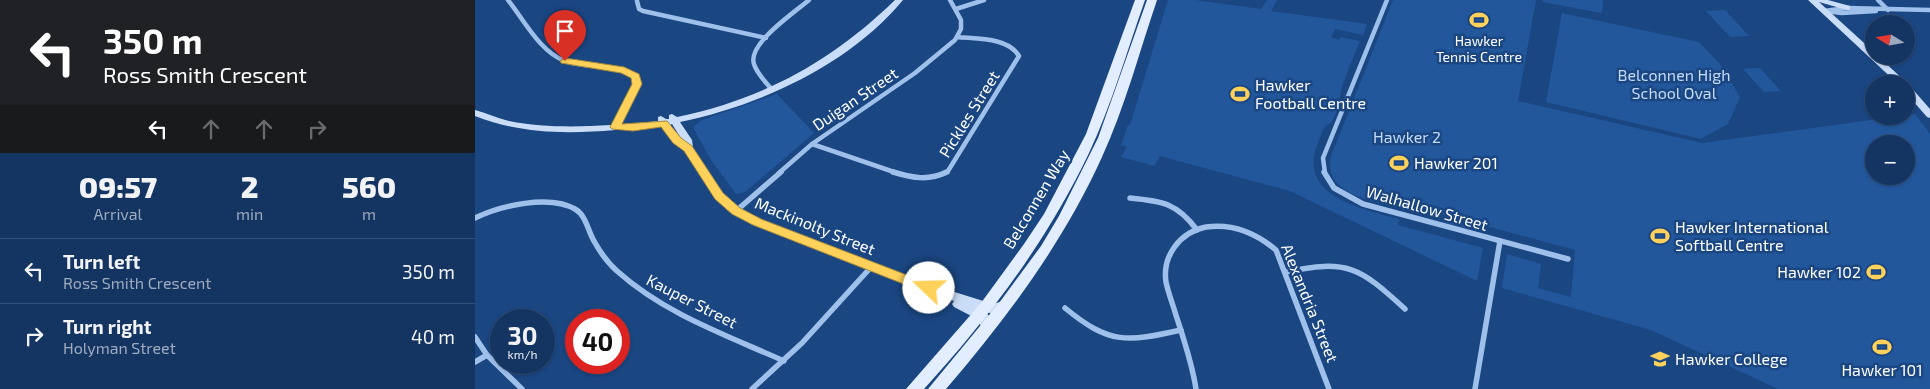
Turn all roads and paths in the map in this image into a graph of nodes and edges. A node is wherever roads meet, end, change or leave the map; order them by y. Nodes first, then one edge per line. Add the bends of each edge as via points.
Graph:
1 (508, 0) edge
2 (809, 0) edge
3 (899, 0) edge
4 (950, 0) edge
5 (984, 0) edge
6 (1146, 0) edge
7 (1387, 0) edge
8 (1812, 0) edge
9 (1819, 0) edge
10 (1878, 0) edge
11 (637, 1) edge
12 (956, 8) junction
13 (1848, 10) junction
14 (1889, 10) junction
15 (1930, 10) edge
16 (1828, 11) junction
17 (1843, 23) junction
18 (957, 37) junction
19 (765, 38) junction
20 (1865, 44) edge
21 (1886, 65) edge
22 (1894, 75) edge
23 (1895, 75) edge
24 (771, 88) junction
25 (1915, 98) edge
26 (475, 113) edge
27 (700, 115) junction
28 (1930, 115) edge
29 (667, 119) junction
30 (615, 127) junction
31 (1094, 129) junction
32 (681, 131) junction
33 (1107, 131) junction
34 (812, 144) junction
35 (688, 148) junction
36 (1130, 198) dead end
37 (736, 211) junction
38 (475, 218) edge
39 (1197, 230) junction
40 (1500, 241) junction
41 (1568, 259) dead end
42 (873, 266) junction
43 (1285, 272) junction
44 (1006, 304) junction
45 (1065, 308) dead end
46 (1405, 309) dead end
47 (982, 310) junction
48 (986, 329) junction
49 (1181, 330) junction
50 (475, 337) edge
51 (487, 355) junction
52 (784, 360) junction
53 (475, 362) edge
54 (955, 367) junction
55 (931, 371) junction
56 (522, 389) edge
57 (752, 389) edge
58 (914, 389) edge
59 (927, 389) edge
60 (935, 389) edge
61 (949, 389) edge
62 (1196, 389) edge
63 (1329, 389) edge
64 (1475, 389) edge

1 - 30 street via 556,57 624,70 636,76 637,84
2 - 19 street
3 - 24 street via 854,42 796,79
4 - 12 street
5 - 12 street
6 - 31 main road, Belconnen Way
6 - 33 main road, Belconnen Way
7 - 40 street, Walhallow Street via 1323,158 1325,175 1334,188 1363,204
8 - 16 street
9 - 13 street
9 - 16 street
10 - 14 street
11 - 19 street via 643,11
12 - 18 street via 962,22
13 - 14 street
13 - 16 street
13 - 17 street
14 - 15 street
16 - 17 street
16 - 22 street
17 - 20 street
18 - 34 street, Duigan Street via 915,73
18 - 34 street, Pickles Street via 1007,45 1019,56 948,171 935,178 912,178
19 - 24 street via 757,47 753,60
21 - 23 street
24 - 27 street
24 - 29 street
25 - 28 street
26 - 30 street via 534,127
27 - 29 street
27 - 32 street via 685,123
29 - 30 street via 633,127
29 - 32 street, Mackinolty Street
29 - 35 street, Mackinolty Street via 677,140
31 - 33 main road
31 - 47 main road, Belconnen Way via 1055,208
32 - 35 street, Mackinolty Street
33 - 44 main road, Belconnen Way via 1066,216
34 - 37 street, Duigan Street
35 - 37 street, Mackinolty Street via 719,196
36 - 39 street via 1155,200 1179,209
37 - 42 street, Mackinolty Street
38 - 52 street, Kauper Street via 494,209 519,204 555,204 575,209 608,262 645,294 682,315
39 - 43 street, Alexandria Street via 1229,226 1260,235 1276,250
39 - 49 street, Alexandria Street via 1175,245 1165,270
40 - 41 street, Walhallow Street
40 - 64 street
42 - 47 street, Mackinolty Street
42 - 52 street
43 - 46 street via 1319,266 1343,267 1379,286
43 - 63 street, Alexandria Street
44 - 47 street
44 - 48 main road, Belconnen Way
45 - 49 street via 1091,326 1128,340
47 - 48 street
47 - 55 main road, Belconnen Way
48 - 54 main road, Belconnen Way
49 - 62 street, Alexandria Street
50 - 51 street
51 - 53 street
51 - 56 street
52 - 57 street
54 - 60 main road, Belconnen Way
54 - 61 main road
55 - 58 main road, Belconnen Way
55 - 59 main road

